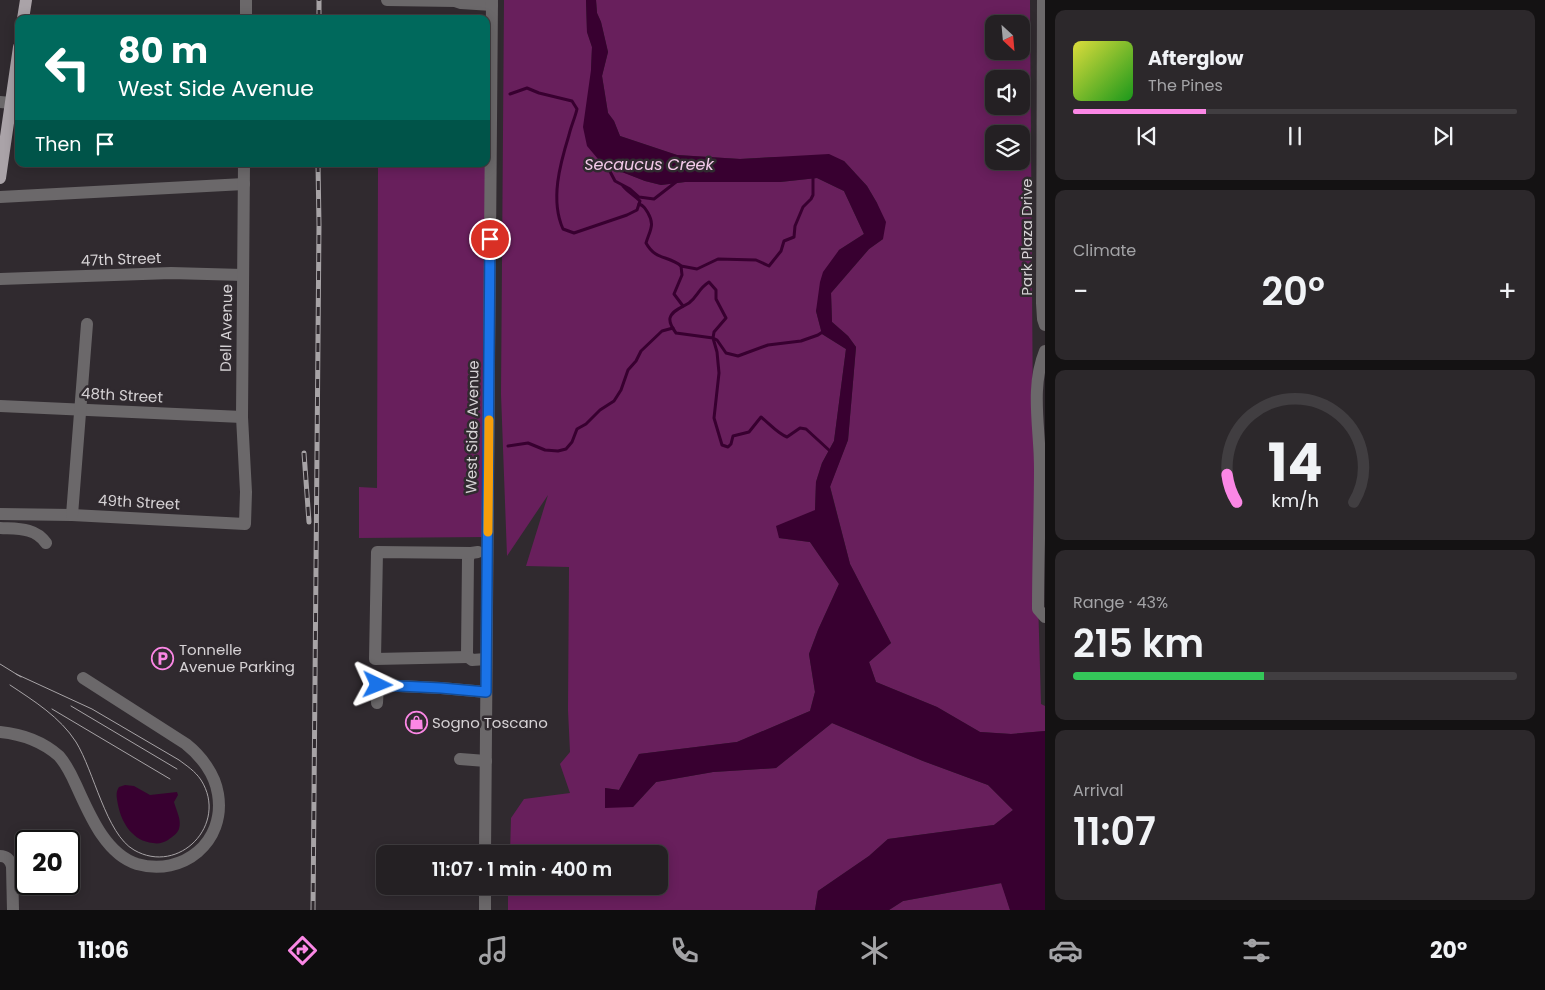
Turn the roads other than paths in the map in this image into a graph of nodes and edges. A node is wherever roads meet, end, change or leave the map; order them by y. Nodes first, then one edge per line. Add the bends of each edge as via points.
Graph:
1 (26, 0) edge
2 (246, 0) edge
3 (387, 0) edge
4 (1043, 0) edge
5 (492, 2) edge
6 (24, 15) edge
7 (246, 15) edge
8 (15, 82) edge
9 (5, 108) edge
10 (1044, 143) edge
11 (244, 167) edge
12 (0, 178) edge
13 (244, 184) junction
14 (0, 198) edge
15 (244, 275) junction
16 (0, 279) edge
17 (87, 324) dead end
18 (1045, 324) edge
19 (1045, 351) edge
20 (1045, 372) edge
21 (0, 406) edge
22 (80, 409) junction
23 (1043, 414) edge
24 (242, 417) junction
25 (246, 492) joint
26 (0, 514) edge
27 (72, 515) junction
28 (0, 528) edge
29 (46, 543) dead end
30 (488, 552) junction
31 (471, 553) junction
32 (1045, 617) edge
33 (468, 657) junction
34 (486, 660) junction
35 (83, 678) dead end
36 (486, 692) junction
37 (377, 702) dead end
38 (0, 732) edge
39 (460, 759) dead end
40 (486, 760) junction
41 (485, 845) edge
42 (0, 856) edge
43 (485, 895) edge
44 (13, 910) edge
45 (485, 910) edge

1 - 6 main road
2 - 7 street
3 - 5 street
4 - 10 street, Park Plaza Drive
5 - 30 street, West Side Avenue
8 - 9 main road
9 - 12 main road
10 - 18 street, Park Plaza Drive via 1042,303
11 - 13 street, Dell Avenue
13 - 14 street
13 - 15 street, Dell Avenue
15 - 16 street, 47th Street
15 - 24 street, Dell Avenue
17 - 22 street
19 - 23 street via 1038,374 1037,400
20 - 23 street
21 - 22 street, 48th Street
22 - 24 street, 48th Street
22 - 27 street
23 - 32 street via 1038,609
24 - 25 street, Dell Avenue
25 - 27 street, 49th Street via 245,524
26 - 27 street, 49th Street
28 - 29 street via 31,531
30 - 31 street
30 - 34 street, West Side Avenue
31 - 33 street via 468,558
31 - 33 street via 377,552 375,659
33 - 34 street
34 - 36 street, West Side Avenue
35 - 38 street via 186,744 211,774 218,792 217,823 202,849 188,859 171,866 154,867 135,864 117,852 102,837 59,757 24,736
36 - 37 street via 378,685
36 - 40 street, West Side Avenue
39 - 40 street
40 - 41 street, West Side Avenue
42 - 44 street via 10,860 12,866
43 - 45 street

